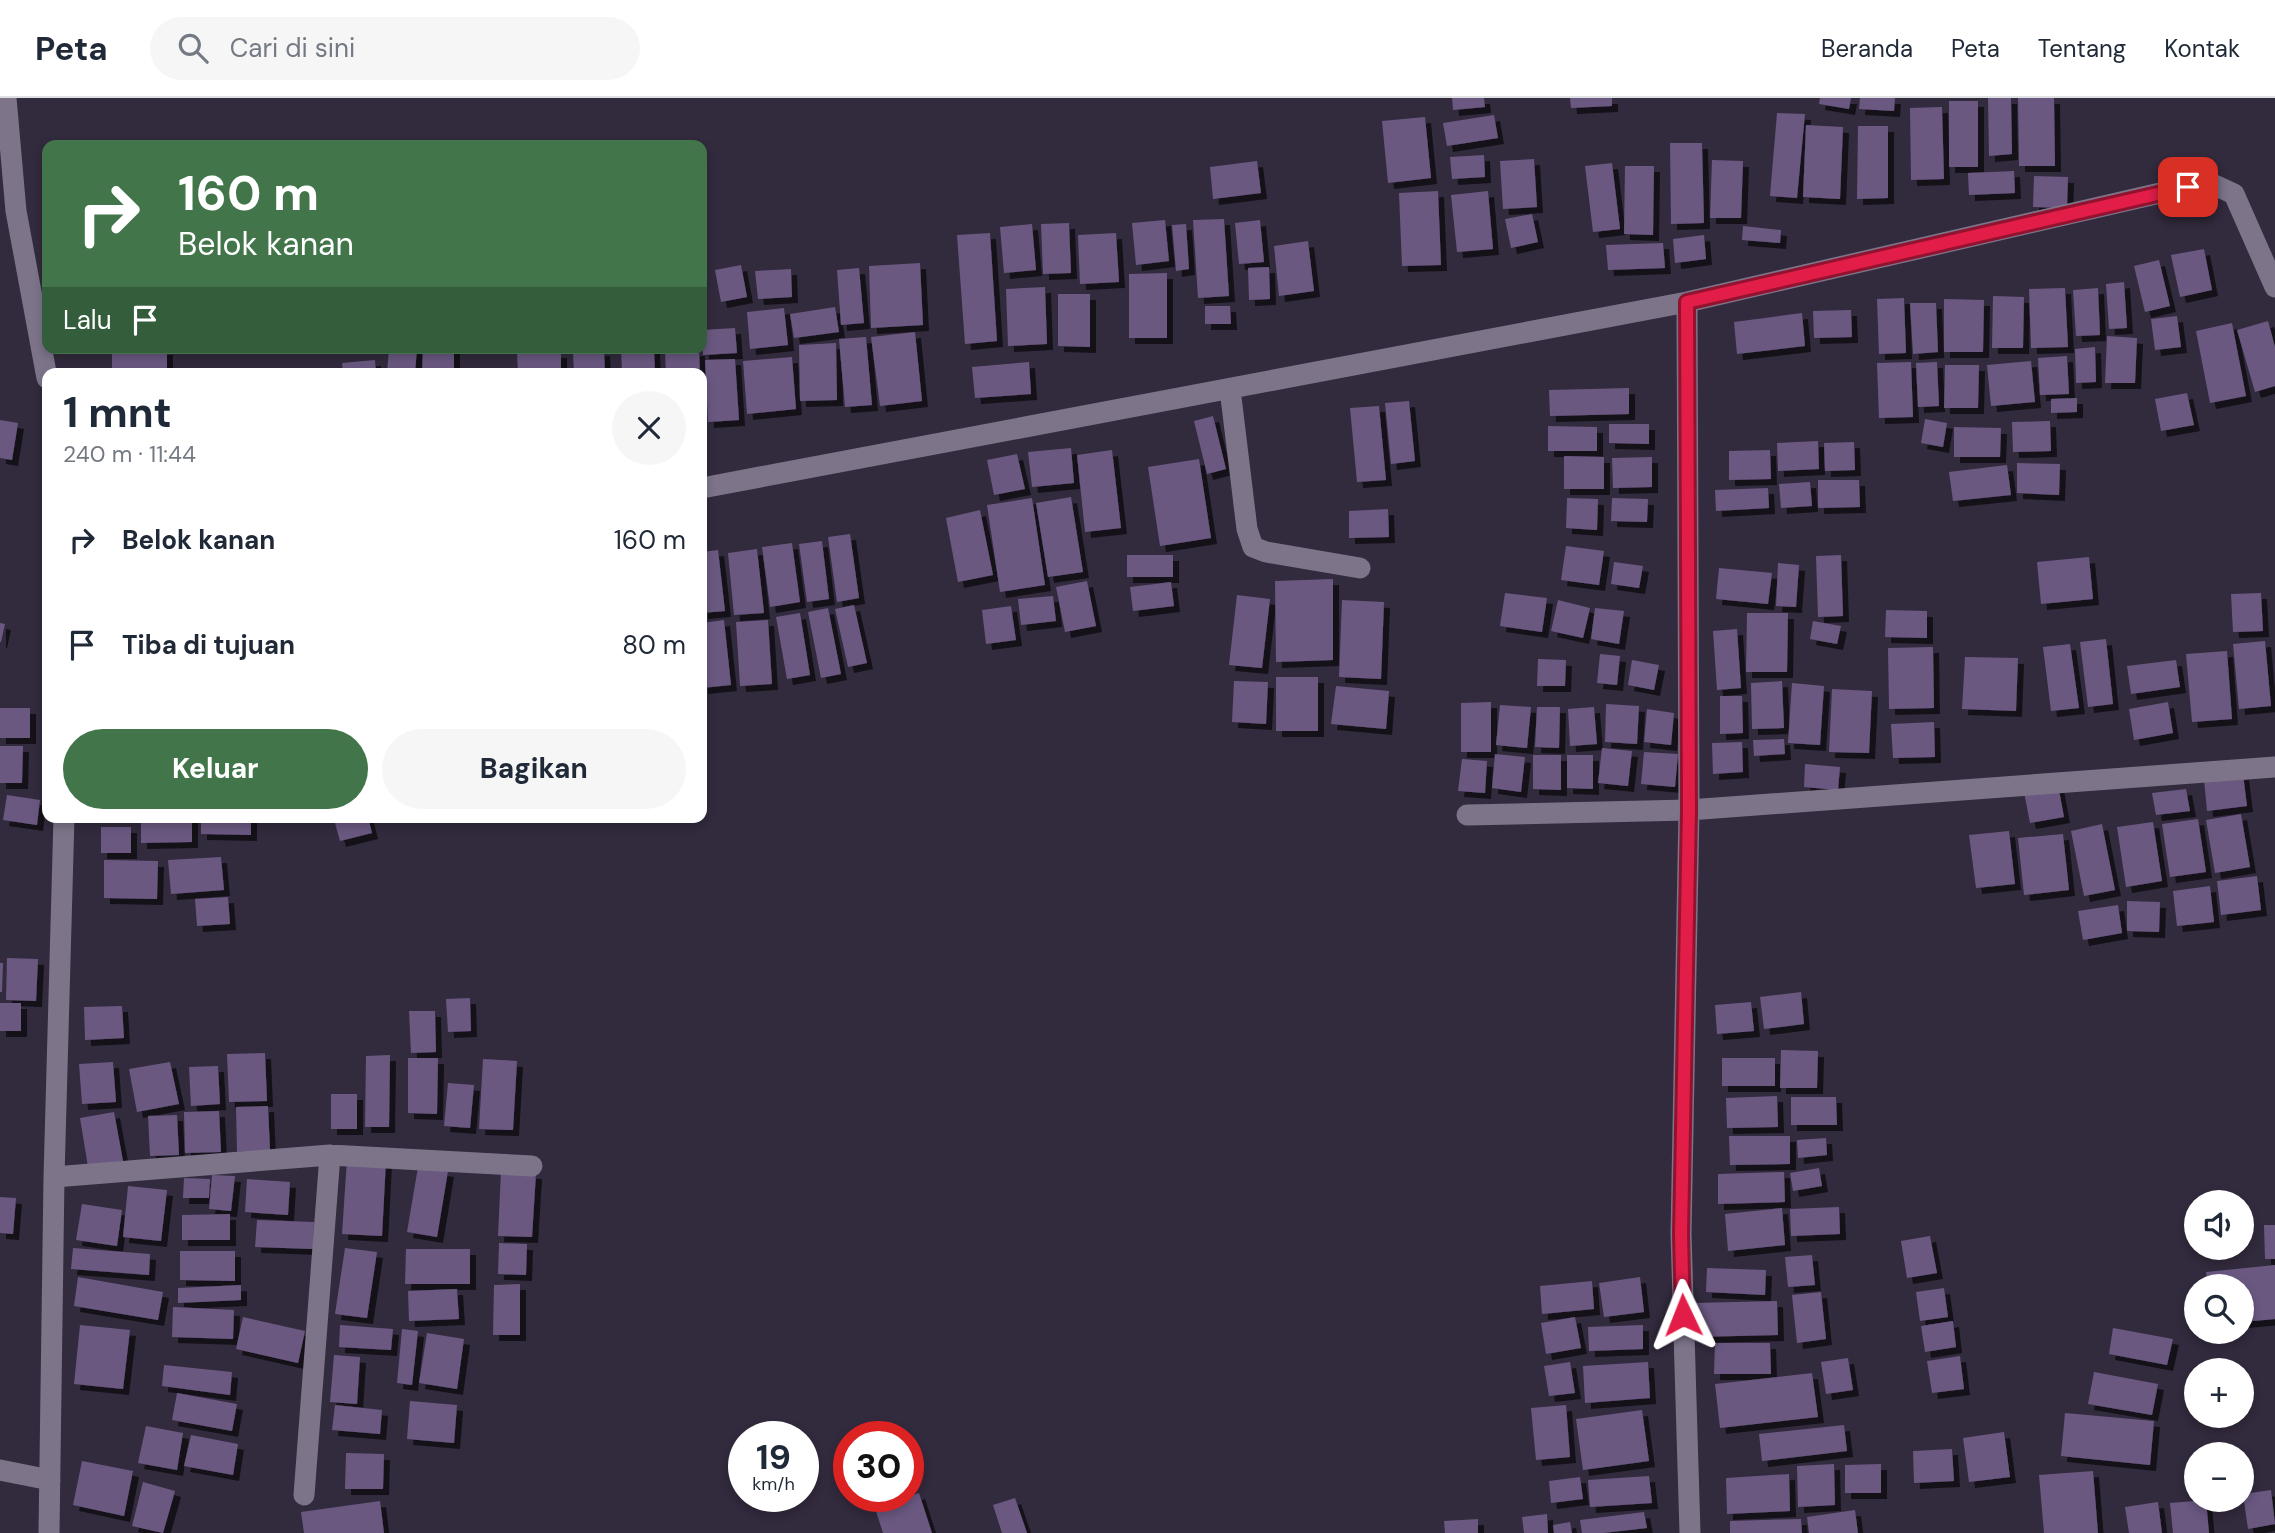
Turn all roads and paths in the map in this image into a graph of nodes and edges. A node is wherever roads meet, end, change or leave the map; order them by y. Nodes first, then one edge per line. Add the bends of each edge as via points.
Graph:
1 (6, 98) edge
2 (2275, 287) edge
3 (1687, 302) junction
4 (42, 351) edge
5 (1230, 389) junction
6 (707, 487) edge
7 (1360, 568) dead end
8 (2275, 767) edge
9 (1689, 810) junction
10 (1467, 815) dead end
11 (64, 823) edge
12 (330, 1155) junction
13 (533, 1166) dead end
14 (54, 1177) junction
15 (0, 1470) edge
16 (50, 1480) junction
17 (304, 1495) dead end
18 (49, 1533) edge
19 (1690, 1533) edge

1 - 4 street via 16,211
2 - 3 street via 2234,194 2207,182
3 - 5 street
3 - 9 street
5 - 6 street
5 - 7 street via 1253,547
8 - 9 street
9 - 10 street
9 - 19 street via 1681,1234
11 - 14 street
12 - 13 street
12 - 14 street
12 - 17 street
14 - 16 street
15 - 16 street
16 - 18 street

